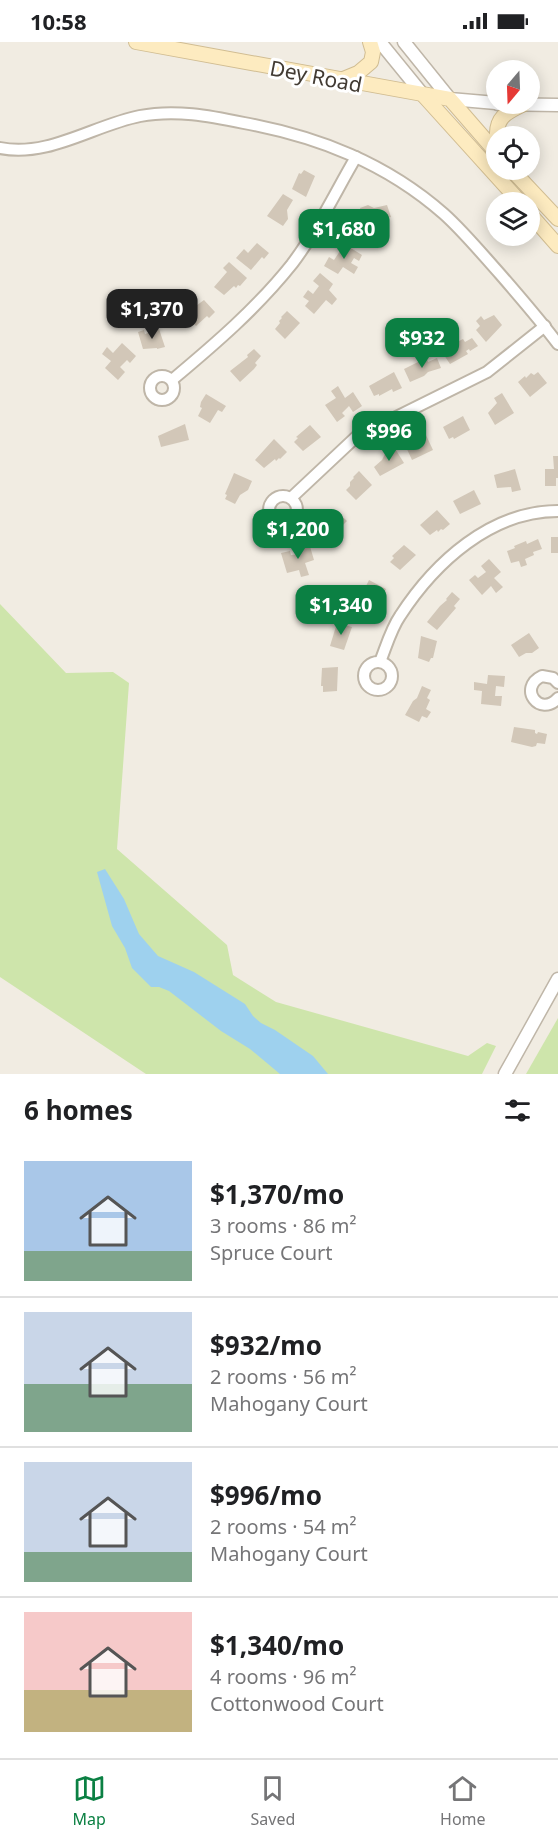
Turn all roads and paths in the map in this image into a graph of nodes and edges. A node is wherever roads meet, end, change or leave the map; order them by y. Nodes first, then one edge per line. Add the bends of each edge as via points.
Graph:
1 (136, 42) edge
2 (370, 42) edge
3 (380, 42) edge
4 (404, 42) edge
5 (341, 80) junction
6 (424, 96) junction
7 (450, 99) junction
8 (486, 102) edge
9 (540, 104) edge
10 (558, 105) edge
11 (507, 114) edge
12 (497, 126) edge
13 (486, 140) edge
14 (0, 141) edge
15 (46, 146) junction
16 (0, 148) edge
17 (356, 157) junction
18 (521, 180) edge
19 (511, 192) edge
20 (558, 219) edge
21 (540, 225) edge
22 (558, 246) edge
23 (545, 326) junction
24 (558, 344) edge
25 (172, 380) dead end
26 (291, 498) dead end
27 (558, 511) edge
28 (380, 662) dead end
29 (558, 681) edge
30 (558, 698) edge
31 (558, 979) edge
32 (505, 1074) edge

1 - 5 main road, Dey Road
2 - 5 main road via 371,62 358,74
3 - 6 street
4 - 7 street
5 - 6 main road, Dey Road
6 - 7 main road, Dey Road
6 - 19 main road
7 - 8 street, Dey Road
7 - 13 main road
9 - 10 street, Dey Road
11 - 12 main road
14 - 15 street
15 - 16 street via 26,151
15 - 17 street via 139,116 171,113 273,128
17 - 23 street via 386,172 444,215
17 - 25 street via 292,263 225,336
18 - 20 main road
21 - 22 main road
23 - 24 street
23 - 26 street via 487,372 356,437
27 - 28 street via 512,518 479,534 456,552 422,586 399,617
29 - 30 street via 542,676 533,682 531,691 543,705
31 - 32 street

